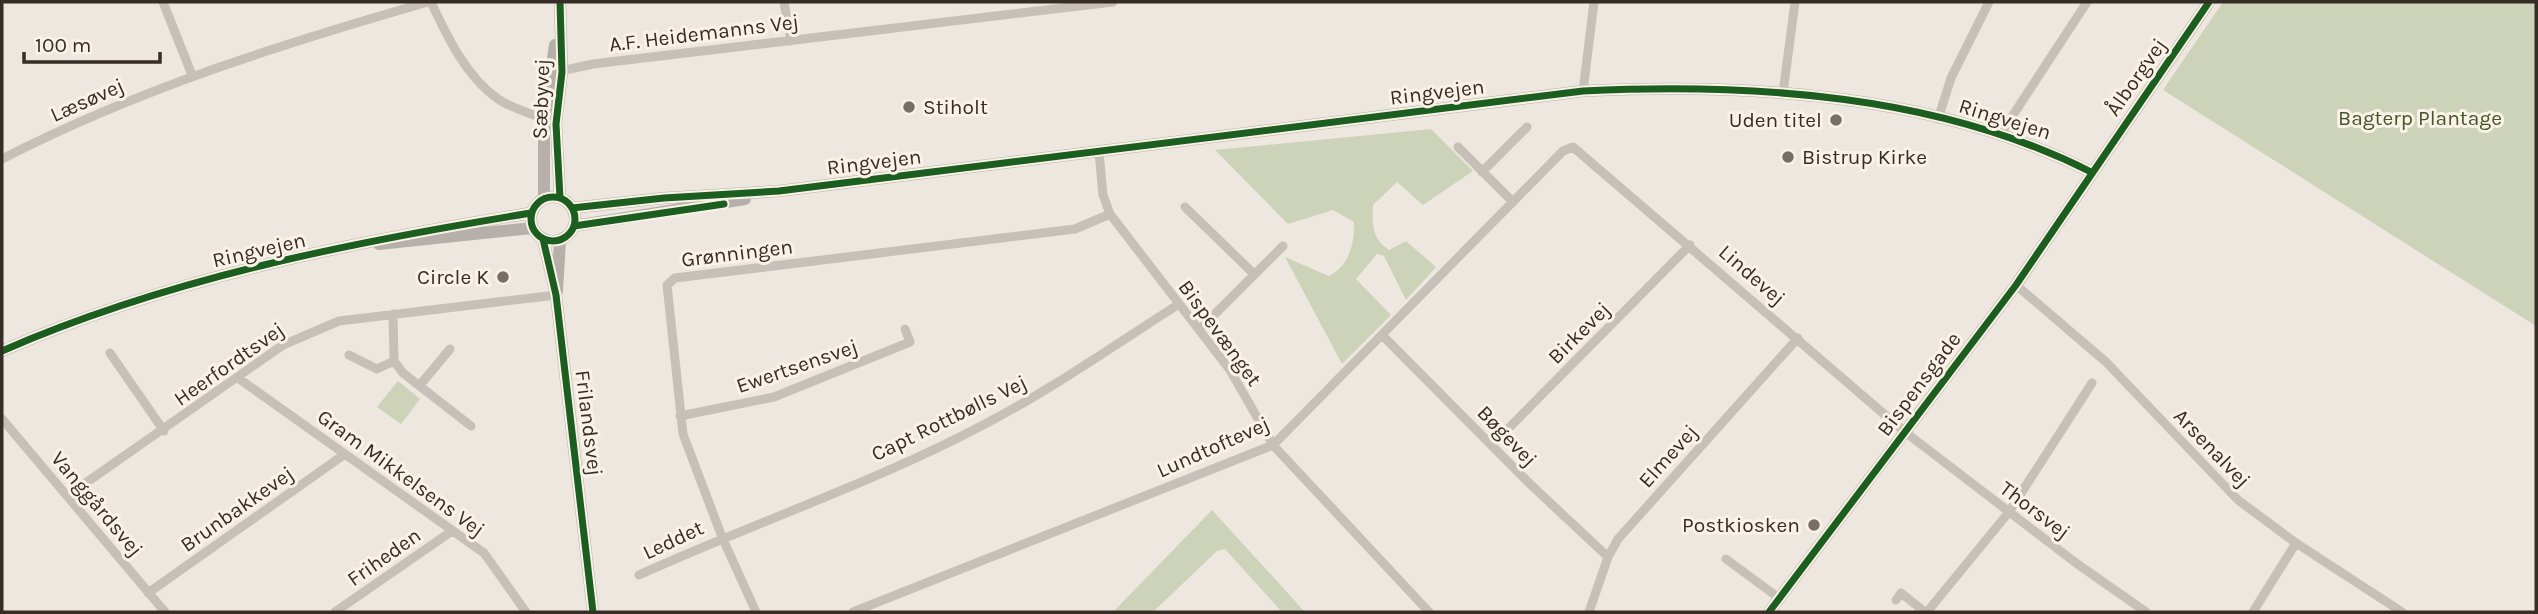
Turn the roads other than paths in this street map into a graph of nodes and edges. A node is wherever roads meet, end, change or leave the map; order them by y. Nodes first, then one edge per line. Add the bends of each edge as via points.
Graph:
1 (163, 2) edge
2 (430, 2) edge
3 (559, 2) edge
4 (784, 2) edge
5 (1107, 2) edge
6 (1594, 2) edge
7 (1796, 2) edge
8 (1989, 2) edge
9 (2087, 2) edge
10 (2209, 2) edge
11 (791, 41) junction
12 (556, 72) junction
13 (192, 75) junction
14 (1583, 91) junction
15 (1783, 93) junction
16 (1938, 118) junction
17 (550, 121) junction
18 (1527, 127) dead end
19 (2000, 135) junction
20 (1458, 147) dead end
21 (1573, 148) joint
22 (1099, 152) junction
23 (2, 159) edge
24 (1482, 172) junction
25 (2091, 172) junction
26 (779, 191) junction
27 (544, 198) junction
28 (560, 198) junction
29 (1513, 202) junction
30 (1185, 207) dead end
31 (572, 208) junction
32 (531, 213) junction
33 (1110, 215) junction
34 (574, 226) junction
35 (532, 228) junction
36 (544, 239) junction
37 (560, 240) junction
38 (365, 245) junction
39 (1690, 245) junction
40 (1283, 246) dead end
41 (1254, 274) junction
42 (2016, 285) junction
43 (556, 295) junction
44 (1179, 304) junction
45 (393, 314) junction
46 (1200, 328) junction
47 (905, 329) dead end
48 (1383, 336) junction
49 (1798, 338) junction
50 (450, 349) dead end
51 (2, 351) edge
52 (110, 353) dead end
53 (349, 355) dead end
54 (394, 361) junction
55 (238, 378) junction
56 (2092, 383) dead end
57 (420, 385) junction
58 (680, 416) junction
59 (3, 423) edge
60 (471, 426) dead end
61 (164, 430) junction
62 (1905, 432) junction
63 (1273, 445) junction
64 (1492, 445) junction
65 (345, 454) junction
66 (67, 496) junction
67 (2008, 512) junction
68 (452, 531) junction
69 (722, 537) junction
70 (2296, 543) junction
71 (1608, 557) junction
72 (1726, 559) dead end
73 (639, 575) dead end
74 (148, 593) junction
75 (1779, 598) junction
76 (1896, 600) dead end
77 (164, 612) edge
78 (335, 612) edge
79 (526, 612) edge
80 (593, 612) edge
81 (756, 612) edge
82 (853, 612) edge
83 (1429, 612) edge
84 (1589, 612) edge
85 (1769, 612) edge
86 (1926, 612) edge
87 (2146, 612) edge
88 (2253, 612) edge
89 (2402, 612) edge

1 - 13 street
2 - 13 street, Læsøvej
2 - 17 street via 483,86 506,104
3 - 12 main road, Sæbyvej
4 - 11 street
5 - 11 street, A.F. Heidemanns Vej
6 - 14 street
7 - 15 street
8 - 16 street via 1951,78
9 - 19 street
10 - 25 main road, Ålborgvej
11 - 12 street, A.F. Heidemanns Vej
12 - 17 main road, Sæbyvej
13 - 23 street, Læsøvej
14 - 15 main road, Ringvejen via 1701,88
14 - 22 main road, Ringvejen
15 - 16 main road, Ringvejen
16 - 19 main road, Ringvejen
17 - 27 main road, Sæbyvej
17 - 28 main road, Sæbyvej
18 - 24 street
19 - 25 main road, Ringvejen
20 - 24 street
21 - 29 street, Lundtoftevej via 1563,151
21 - 39 street, Lindevej
22 - 26 main road, Ringvejen
22 - 33 street, Bispevænget
24 - 29 street
25 - 42 main road, Bispensgade
26 - 31 main road, Ringvejen
26 - 34 main road, Ringvejen via 714,206
27 - 28 main road
27 - 32 main road
28 - 31 main road
29 - 48 street, Lundtoftevej
30 - 41 street
31 - 34 main road
32 - 35 main road
32 - 38 main road, Ringvejen via 391,236
33 - 44 street, Bispevænget
33 - 58 street, Grønningen via 1075,229 675,278 667,285
34 - 37 main road
35 - 36 main road
35 - 38 main road, Ringvejen
36 - 37 main road
36 - 43 main road, Frilandsvej
37 - 43 main road, Frilandsvej
38 - 51 main road, Ringvejen via 259,266 145,298
39 - 49 street, Lindevej
39 - 64 street, Birkevej
40 - 41 street
41 - 46 street
42 - 62 main road, Bispensgade
42 - 70 street, Arsenalvej via 2106,362 2238,500
43 - 45 street, Heerfordtsvej
43 - 80 main road, Frilandsvej
44 - 46 street, Bispevænget
44 - 69 street, Capt Rottbølls Vej via 985,424
45 - 54 street
45 - 55 street, Heerfordtsvej via 339,321 308,332
46 - 63 street, Bispevænget
47 - 58 street, Ewertsensvej via 910,342 805,386 746,404
48 - 63 street, Lundtoftevej
48 - 64 street, Bøgevej
49 - 62 street, Lindevej
49 - 71 street, Elmevej via 1618,539
50 - 57 street
52 - 61 street
53 - 54 street via 377,369
54 - 57 street
55 - 61 street, Heerfordtsvej
55 - 65 street, Gram Mikkelsens Vej
56 - 67 street
57 - 60 street
58 - 69 street, Grønningen via 691,461
59 - 66 street, Vanggårdsvej
61 - 66 street, Heerfordtsvej
62 - 67 street, Thorsvej
62 - 75 main road, Bispensgade
63 - 82 street, Lundtoftevej
63 - 83 street, Bispevænget
64 - 71 street, Bøgevej
65 - 68 street, Gram Mikkelsens Vej
65 - 74 street, Brunbakkevej
66 - 74 street, Vanggårdsvej
67 - 86 street
67 - 87 street, Thorsvej
68 - 78 street, Friheden
68 - 79 street, Gram Mikkelsens Vej via 484,554
69 - 73 street, Leddet
69 - 81 street, Grønningen
70 - 88 street
70 - 89 street, Arsenalvej
71 - 84 street, Elmevej
72 - 75 street
74 - 77 street, Vanggårdsvej
75 - 85 main road, Bispensgade
76 - 86 street via 1901,593

